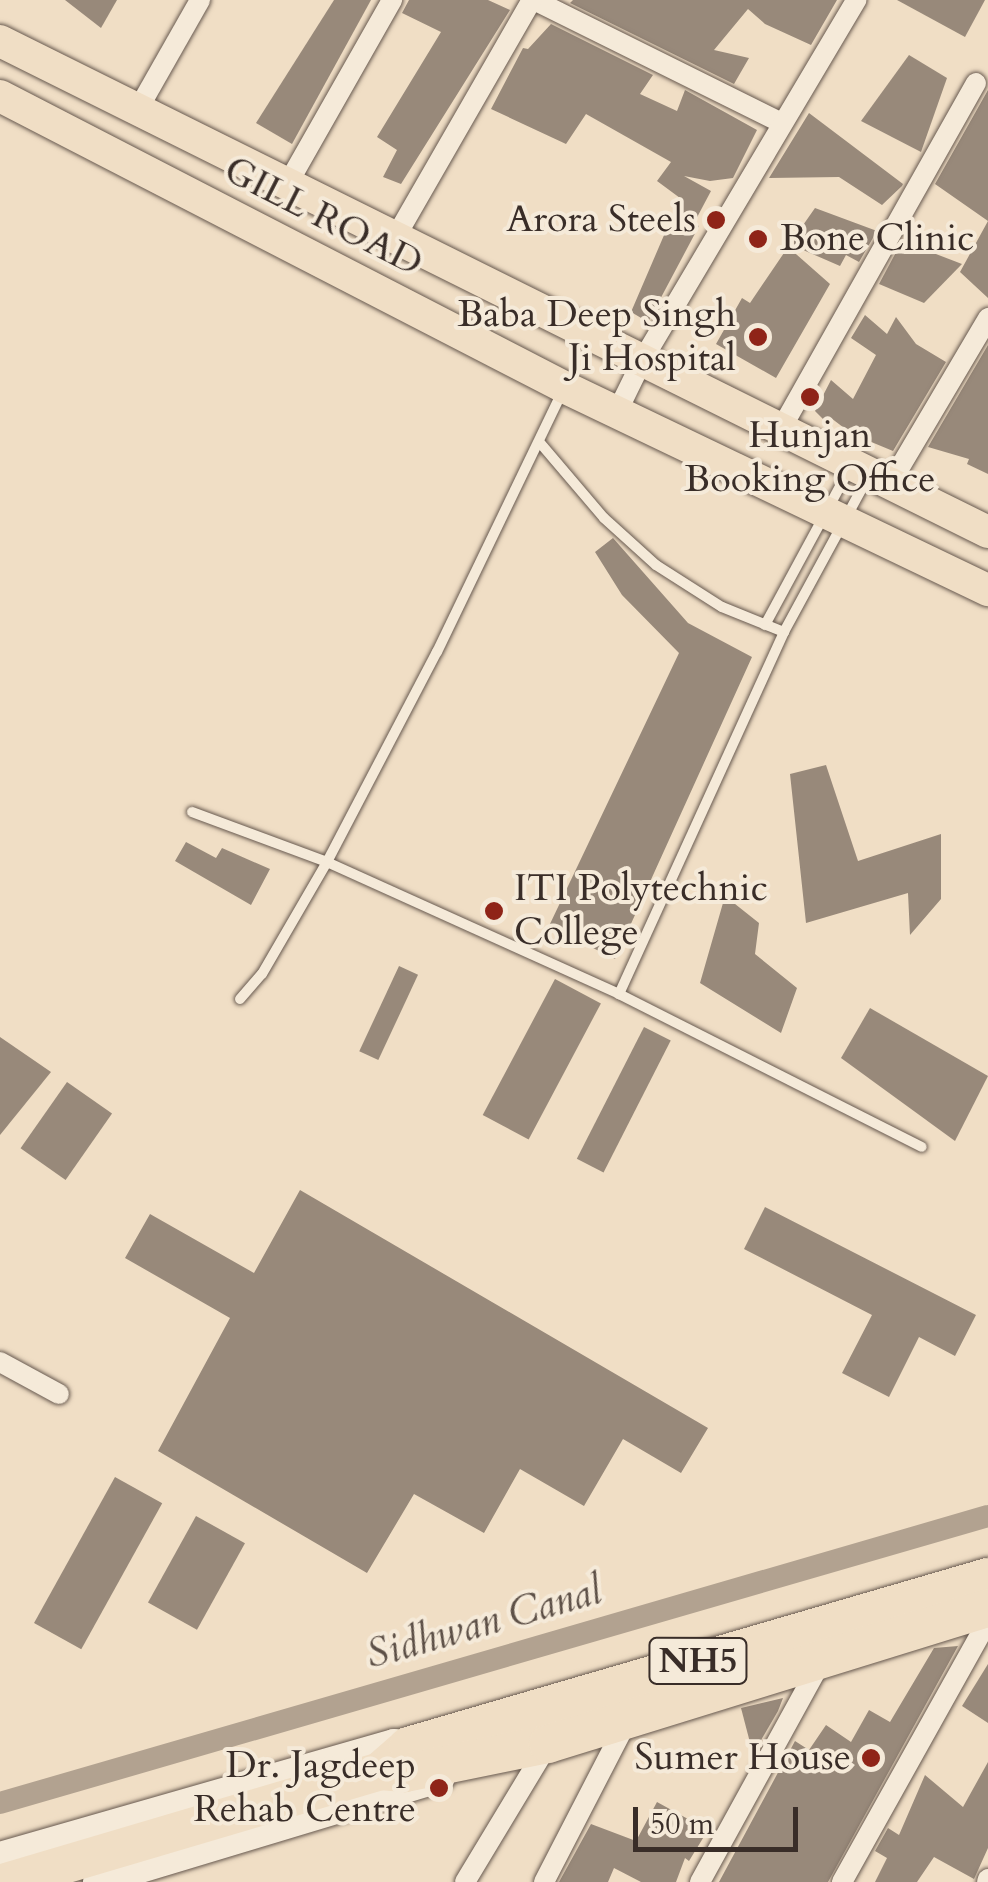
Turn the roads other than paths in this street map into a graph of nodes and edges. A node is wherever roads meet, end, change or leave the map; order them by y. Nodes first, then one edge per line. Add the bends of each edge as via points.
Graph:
1 (200, 0) edge
2 (392, 0) edge
3 (533, 0) edge
4 (856, 0) edge
5 (0, 41) edge
6 (976, 84) dead end
7 (0, 96) edge
8 (137, 111) junction
9 (782, 124) junction
10 (287, 184) junction
11 (395, 238) junction
12 (988, 318) edge
13 (642, 361) junction
14 (564, 387) junction
15 (616, 412) junction
16 (781, 430) junction
17 (541, 444) junction
18 (871, 474) junction
19 (835, 515) junction
20 (988, 532) edge
21 (988, 590) edge
22 (765, 626) junction
23 (784, 632) junction
24 (192, 812) dead end
25 (327, 862) junction
26 (619, 994) junction
27 (240, 999) dead end
28 (922, 1148) dead end
29 (0, 1362) edge
30 (59, 1394) dead end
31 (988, 1577) edge
32 (988, 1608) edge
33 (988, 1621) edge
34 (824, 1656) junction
35 (628, 1718) junction
36 (548, 1744) junction
37 (471, 1758) junction
38 (382, 1765) junction
39 (0, 1856) edge
40 (6, 1882) edge
41 (97, 1882) edge
42 (465, 1882) edge
43 (544, 1882) edge
44 (700, 1882) edge
45 (842, 1882) edge

1 - 8 street
2 - 10 street
3 - 9 street
3 - 11 street
4 - 9 street
5 - 8 main road, GILL ROAD
6 - 16 street
7 - 14 main road, GILL ROAD
8 - 10 main road, GILL ROAD
9 - 13 street
10 - 11 main road, GILL ROAD
11 - 13 main road, GILL ROAD
12 - 18 street
13 - 15 street
13 - 16 main road, GILL ROAD
14 - 15 main road, GILL ROAD
14 - 17 lane
15 - 19 main road, GILL ROAD
16 - 18 main road, GILL ROAD
17 - 22 lane via 604,518 656,565
17 - 25 lane
18 - 19 lane
18 - 19 lane
18 - 20 main road, GILL ROAD
19 - 21 main road, GILL ROAD
19 - 22 lane
19 - 23 lane
22 - 23 lane
23 - 26 lane
24 - 25 lane
25 - 26 lane
25 - 27 lane via 262,974
26 - 28 lane
29 - 30 street
31 - 38 highway, NH5
32 - 34 highway, NH5
33 - 45 street
34 - 35 highway, NH5
34 - 44 street
35 - 36 highway, NH5
35 - 43 street
36 - 37 highway, NH5
36 - 42 street
37 - 38 highway, NH5 via 405,1773
37 - 41 street via 430,1784
38 - 39 street via 394,1744
38 - 40 highway, NH5

